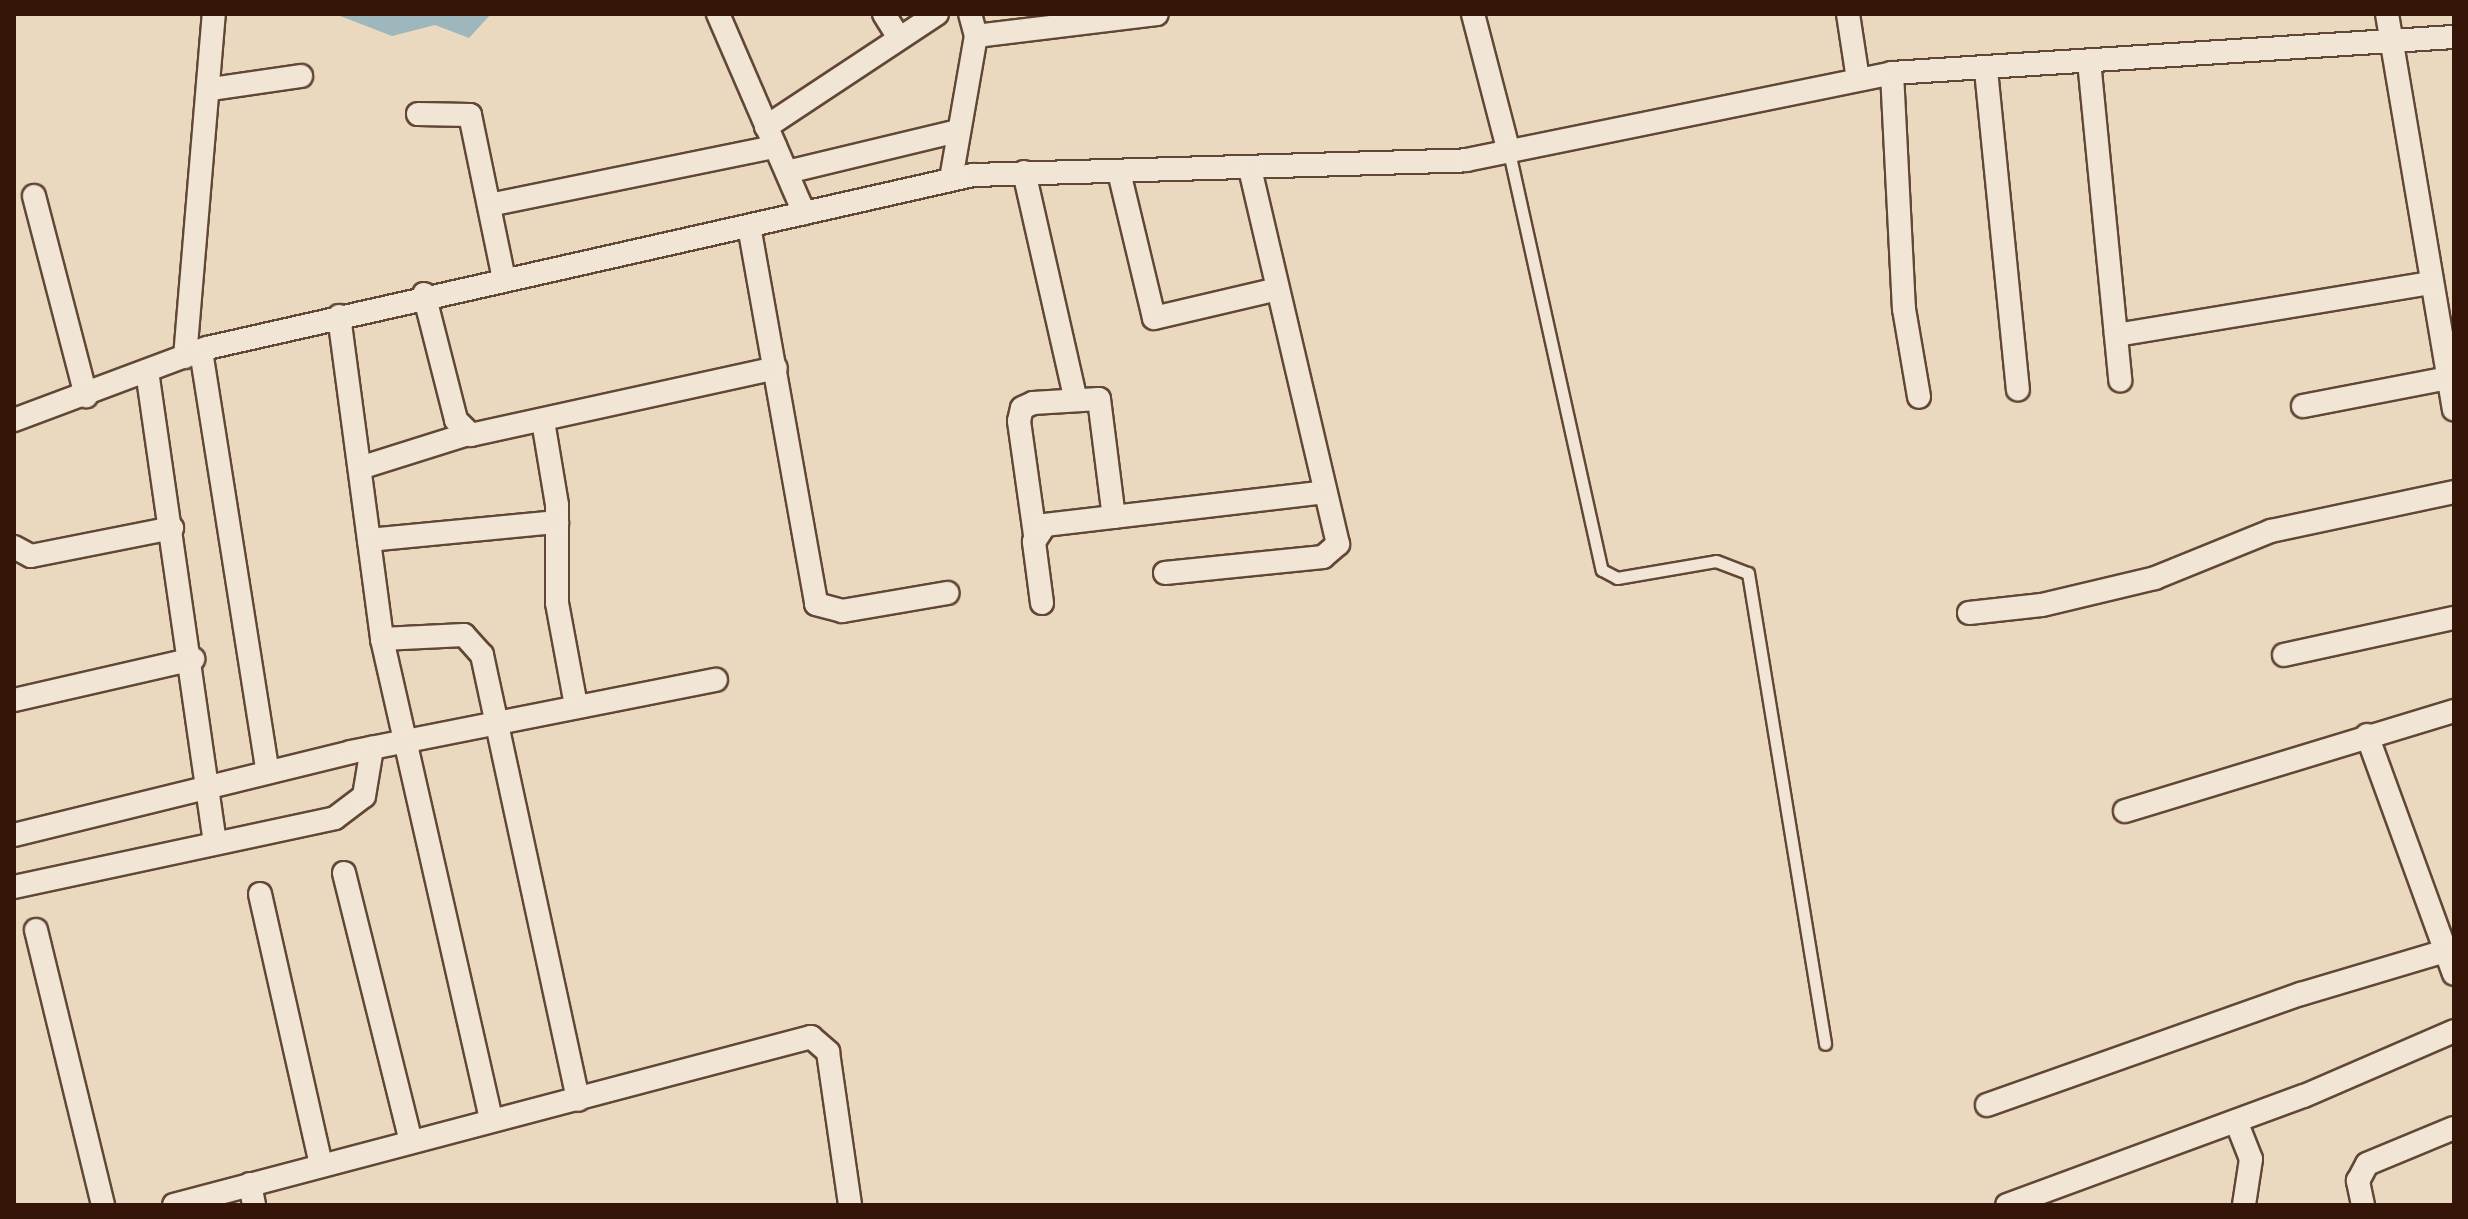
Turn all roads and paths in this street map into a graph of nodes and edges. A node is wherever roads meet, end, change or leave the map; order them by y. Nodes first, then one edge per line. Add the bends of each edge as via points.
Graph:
1 (214, 14) edge
2 (718, 14) edge
3 (884, 14) edge
4 (937, 14) edge
5 (1151, 14) edge
6 (1473, 14) edge
7 (1848, 14) edge
8 (2387, 14) edge
9 (973, 25) edge
10 (2454, 37) edge
11 (899, 38) junction
12 (2391, 40) junction
13 (2089, 61) junction
14 (1986, 70) junction
15 (1892, 73) junction
16 (301, 76) dead end
17 (1858, 79) junction
18 (211, 89) junction
19 (418, 114) dead end
20 (958, 131) junction
21 (770, 137) junction
22 (1509, 152) junction
23 (1250, 170) junction
24 (787, 172) junction
25 (1024, 172) junction
26 (1119, 172) junction
27 (951, 179) junction
28 (34, 196) dead end
29 (489, 205) junction
30 (804, 213) junction
31 (749, 226) junction
32 (504, 279) junction
33 (2431, 283) junction
34 (1278, 289) junction
35 (424, 294) junction
36 (339, 316) junction
37 (2116, 335) junction
38 (193, 354) junction
39 (776, 368) junction
40 (147, 371) junction
41 (2451, 378) edge
42 (2120, 380) dead end
43 (2018, 389) dead end
44 (86, 396) junction
45 (1075, 396) junction
46 (1919, 397) dead end
47 (2303, 406) dead end
48 (2454, 409) edge
49 (14, 420) edge
50 (543, 421) junction
51 (468, 434) junction
52 (360, 468) junction
53 (1325, 492) junction
54 (2454, 492) edge
55 (1114, 517) junction
56 (557, 522) junction
57 (172, 528) junction
58 (1035, 535) junction
59 (369, 540) junction
60 (14, 547) edge
61 (1165, 573) dead end
62 (947, 593) dead end
63 (1042, 603) dead end
64 (1969, 613) dead end
65 (2454, 618) edge
66 (382, 639) junction
67 (2284, 655) dead end
68 (193, 659) junction
69 (716, 680) dead end
70 (14, 700) edge
71 (576, 706) junction
72 (2454, 711) edge
73 (497, 722) junction
74 (2367, 735) junction
75 (403, 741) junction
76 (372, 748) junction
77 (268, 772) junction
78 (209, 786) junction
79 (2125, 811) dead end
80 (14, 835) edge
81 (215, 841) junction
82 (344, 873) dead end
83 (14, 887) edge
84 (260, 894) dead end
85 (36, 930) dead end
86 (2445, 951) junction
87 (2454, 974) edge
88 (2454, 1031) edge
89 (1825, 1044) dead end
90 (578, 1100) junction
91 (1987, 1105) dead end
92 (491, 1119) junction
93 (2236, 1121) junction
94 (2454, 1128) edge
95 (411, 1141) junction
96 (321, 1165) junction
97 (252, 1195) edge
98 (103, 1205) edge
99 (174, 1205) edge
100 (850, 1205) edge
101 (2007, 1205) edge
102 (2244, 1205) edge
103 (2363, 1205) edge

1 - 18 street
2 - 21 street
3 - 11 street
4 - 11 street
5 - 9 street
6 - 22 street
7 - 17 street
8 - 12 street
9 - 20 street
10 - 12 street
11 - 21 street
12 - 13 street
12 - 33 street
13 - 14 street
13 - 37 street
14 - 15 street
14 - 43 street
15 - 17 street
15 - 46 street via 1904,309
16 - 18 street
17 - 22 street
18 - 38 street via 189,243
19 - 29 street via 470,115
20 - 24 street
20 - 27 street
21 - 24 street
21 - 29 street
22 - 23 street
22 - 89 lane via 1602,570 1617,578 1716,561 1748,573
23 - 26 street
23 - 34 street
24 - 30 street
25 - 26 street
25 - 27 street
25 - 45 street
26 - 34 street via 1154,318
27 - 30 street
28 - 44 street
29 - 32 street
30 - 31 street
31 - 32 street
31 - 39 street
32 - 35 street
33 - 37 street
33 - 41 street
34 - 53 street
35 - 36 street
35 - 51 street via 456,420
36 - 38 street
36 - 52 street
37 - 42 street
38 - 40 street
38 - 77 street
39 - 50 street
39 - 62 street via 816,604 842,611
40 - 44 street
40 - 57 street
41 - 47 street
41 - 48 street
44 - 49 street
45 - 55 street via 1103,404
45 - 58 street via 1028,404 1020,414
50 - 51 street
50 - 56 street
51 - 52 street
52 - 59 street
53 - 55 street
53 - 61 street via 1337,533 1329,554
54 - 64 street via 2271,531 2155,578 2042,605
55 - 58 street via 1045,525
56 - 59 street
56 - 71 street via 557,603
57 - 60 street via 31,556
57 - 68 street
58 - 63 street
59 - 66 street
65 - 67 street
66 - 73 street via 470,638 482,655
66 - 75 street
68 - 70 street
68 - 78 street
69 - 71 street
71 - 73 street
72 - 74 street
73 - 75 street
73 - 90 street
74 - 79 street
74 - 86 street
75 - 76 street
75 - 92 street
76 - 77 street
76 - 81 street via 364,796 348,812
77 - 78 street
78 - 80 street
78 - 81 street
81 - 83 street
82 - 95 street
84 - 96 street
85 - 98 street
86 - 87 street
86 - 91 street via 2301,994
88 - 93 street
90 - 92 street
90 - 100 street via 817,1037 828,1052
92 - 95 street
93 - 101 street
93 - 102 street via 2251,1159
94 - 103 street via 2367,1164 2358,1181
95 - 96 street
96 - 97 street
97 - 99 street

